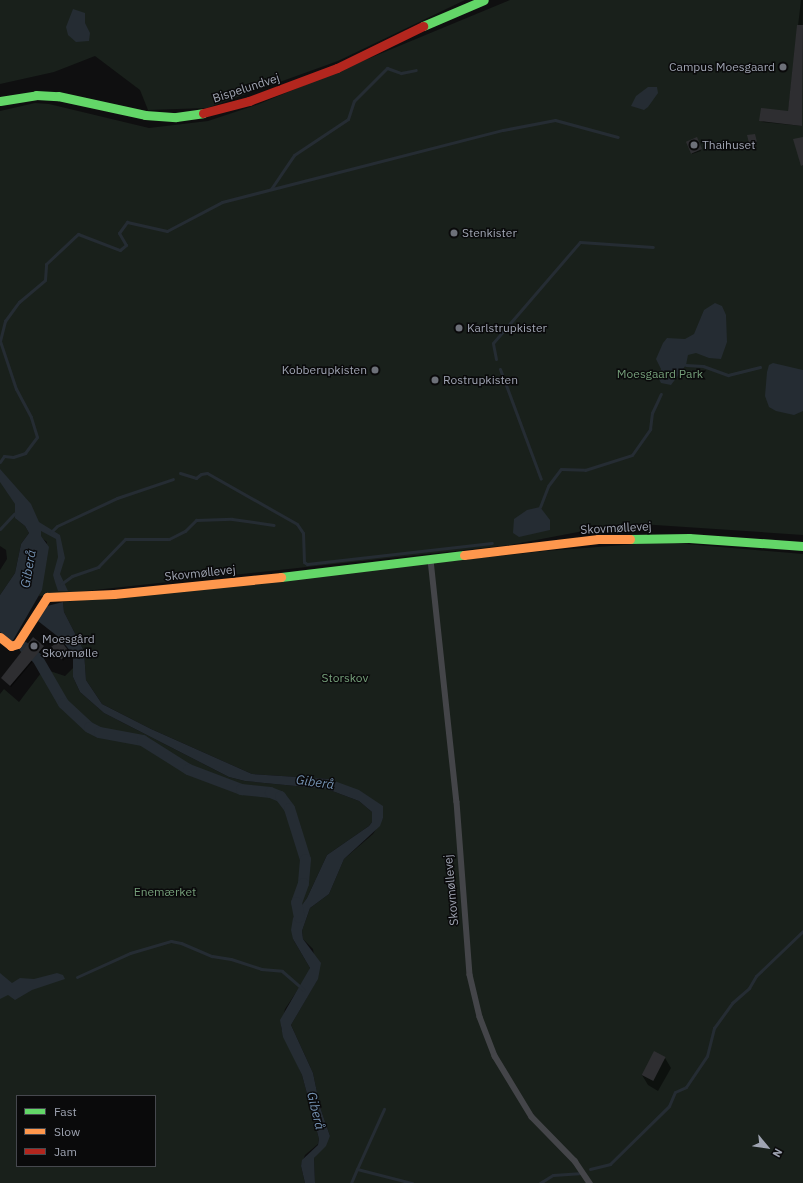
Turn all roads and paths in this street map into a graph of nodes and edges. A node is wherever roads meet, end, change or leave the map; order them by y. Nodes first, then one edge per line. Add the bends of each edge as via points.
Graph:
1 (484, 0) edge
2 (0, 101) edge
3 (803, 546) edge
4 (431, 559) junction
5 (0, 637) edge
6 (590, 1183) edge

1 - 2 street, Bispelundvej via 396,37 337,68 249,101 209,112 176,117 145,115 58,96 36,94
3 - 4 street, Skovmøllevej via 635,537
4 - 5 street, Skovmøllevej via 219,584 51,597 42,601 14,646
4 - 6 lane, Skovmøllevej via 457,802 470,975 480,1018 495,1056 532,1117 575,1161

